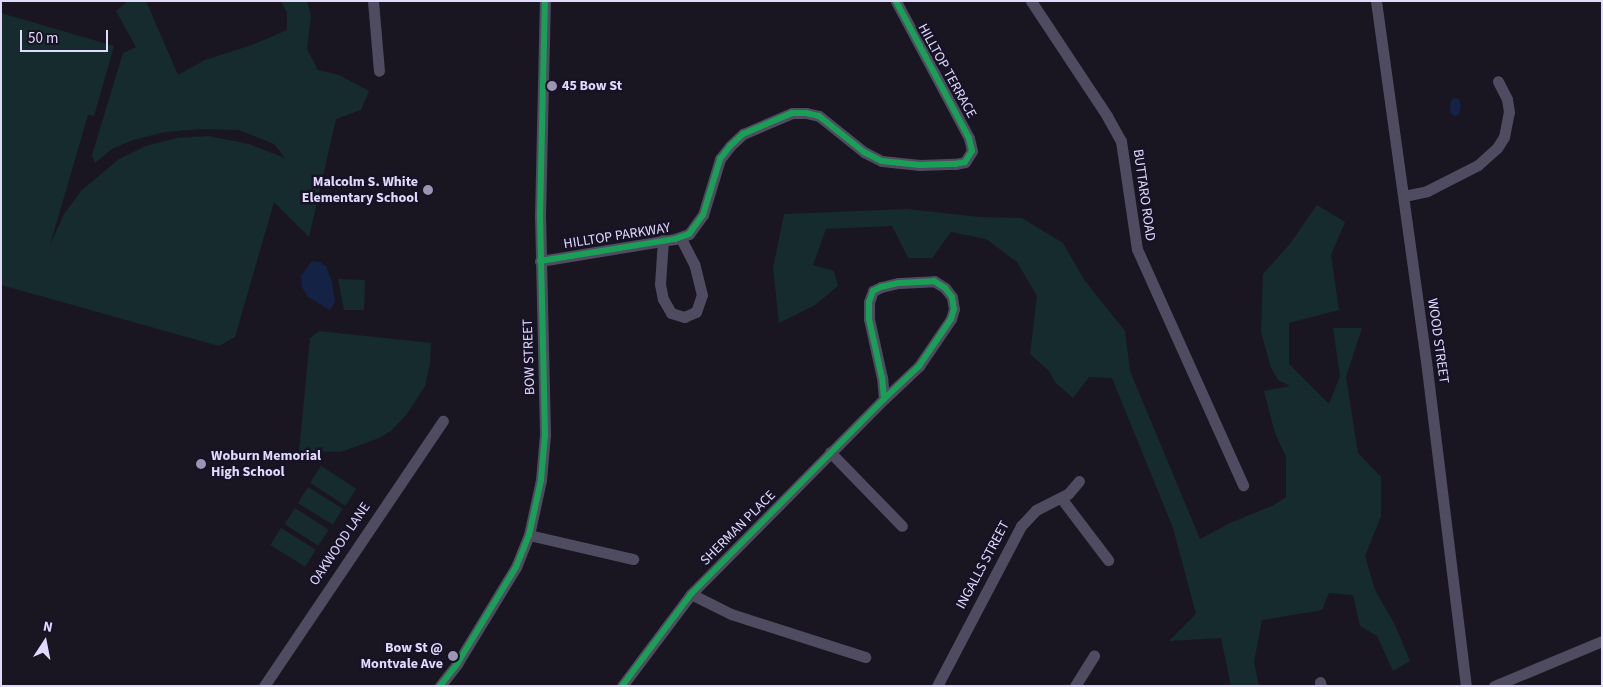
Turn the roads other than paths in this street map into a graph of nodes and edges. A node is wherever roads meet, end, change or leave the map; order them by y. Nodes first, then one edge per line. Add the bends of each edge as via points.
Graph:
1 (373, 1) edge
2 (545, 1) edge
3 (896, 1) edge
4 (1031, 1) edge
5 (1376, 1) edge
6 (379, 71) dead end
7 (1498, 81) dead end
8 (971, 154) joint
9 (1404, 196) junction
10 (681, 238) junction
11 (663, 240) junction
12 (540, 260) junction
13 (884, 399) junction
14 (443, 421) dead end
15 (830, 452) junction
16 (1079, 481) dead end
17 (1243, 486) dead end
18 (1061, 498) junction
19 (902, 526) dead end
20 (529, 534) junction
21 (633, 559) dead end
22 (1108, 560) dead end
23 (691, 594) junction
24 (1602, 641) edge
25 (1094, 656) dead end
26 (865, 657) dead end
27 (264, 686) edge
28 (440, 686) edge
29 (622, 686) edge
30 (937, 686) edge
31 (1075, 686) edge
32 (1466, 686) edge
33 (1494, 686) edge

1 - 6 street
2 - 12 street, BOW STREET
3 - 8 street, HILLTOP TERRACE via 959,116 972,145
4 - 17 street, BUTTARO ROAD via 1120,138 1133,234 1139,255
5 - 9 street, WOOD STREET
7 - 9 street via 1509,112 1504,137 1497,148 1478,165 1426,191
8 - 10 street, HILLTOP PARKWAY via 965,162 955,164 882,161 864,152 819,116 792,113 744,134 730,146 720,159 703,215 689,234
9 - 32 street, WOOD STREET
10 - 11 street, HILLTOP PARKWAY
10 - 11 street via 694,264 702,294 696,312 684,317 671,313 662,299
11 - 12 street, HILLTOP PARKWAY
12 - 20 street, BOW STREET via 544,449
13 - 13 street, SHERMAN PLACE via 869,319 870,296 881,287 899,283 929,280 940,284 952,297 952,319 920,366
13 - 15 street, SHERMAN PLACE
14 - 27 street, OAKWOOD LANE
15 - 19 street
15 - 23 street, SHERMAN PLACE
16 - 18 street, INGALLS STREET
18 - 22 street
18 - 30 street, INGALLS STREET via 1036,510 1021,526
20 - 21 street
20 - 28 street, BOW STREET via 512,575
23 - 26 street via 731,614
23 - 29 street, SHERMAN PLACE
24 - 33 street
25 - 31 street

